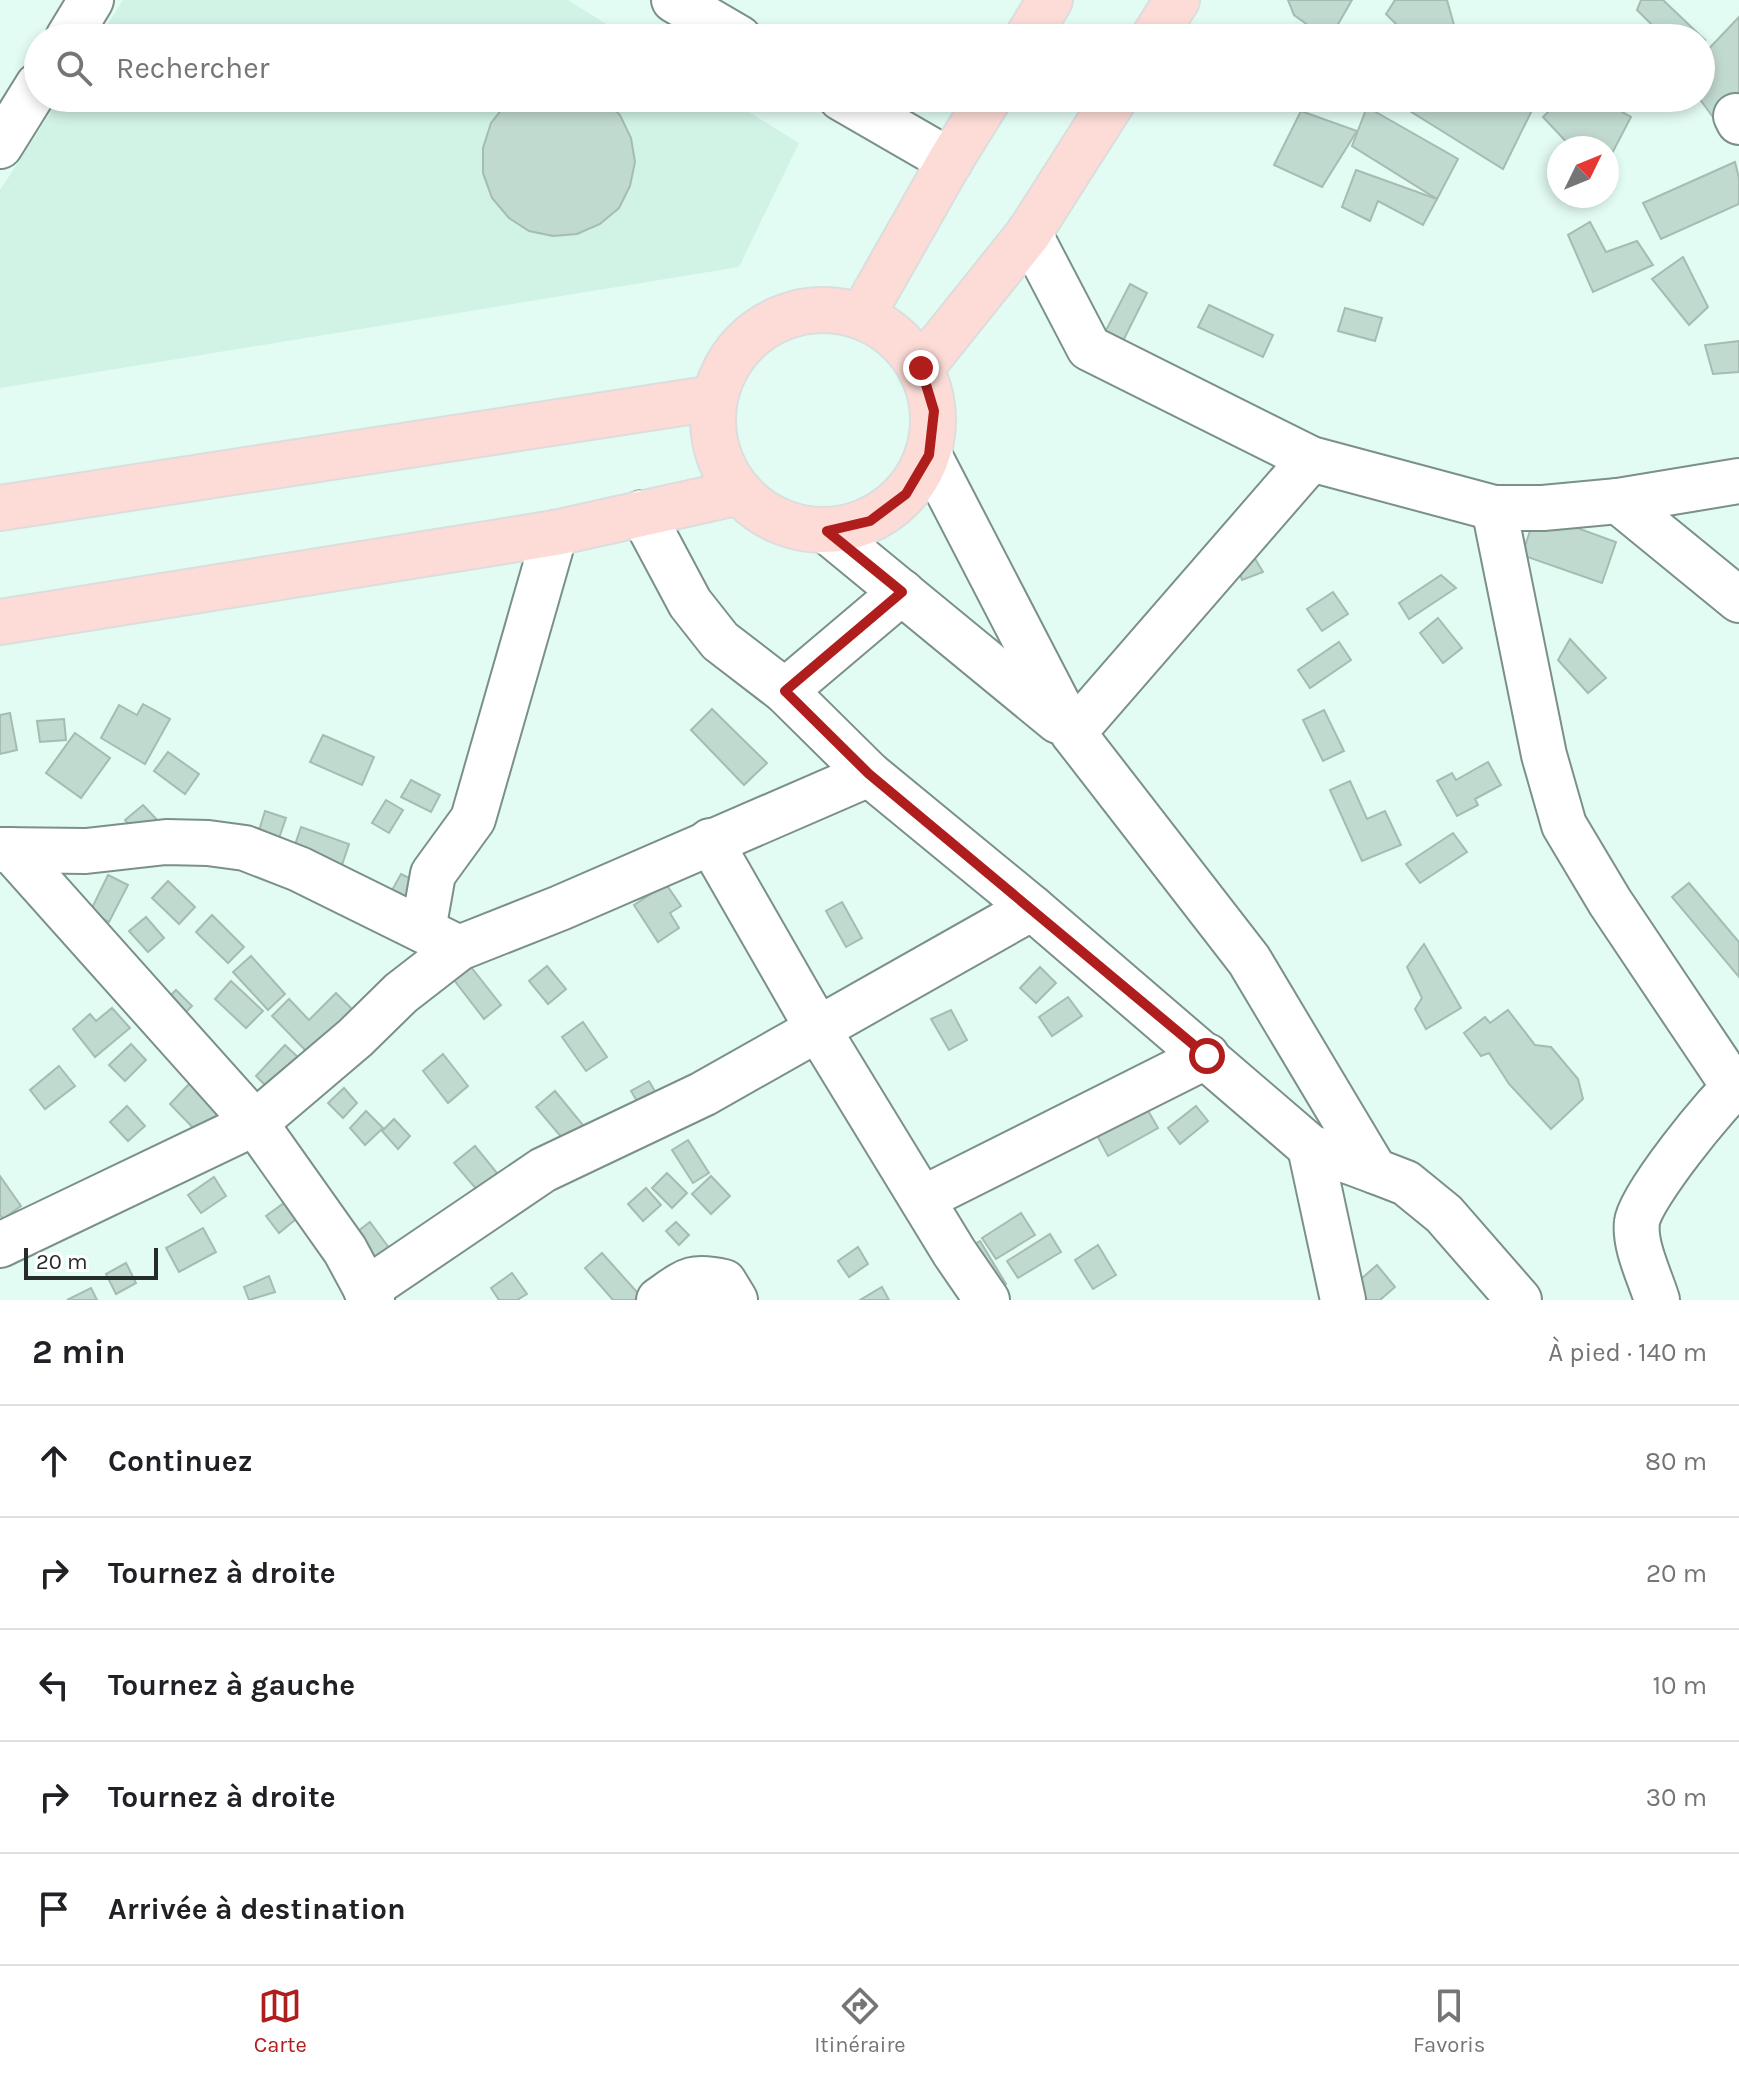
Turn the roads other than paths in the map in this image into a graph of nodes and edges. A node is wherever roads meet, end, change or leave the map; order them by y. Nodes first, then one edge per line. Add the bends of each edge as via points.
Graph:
1 (91, 0) edge
2 (674, 0) edge
3 (1050, 0) edge
4 (1177, 0) edge
5 (76, 24) edge
6 (715, 24) edge
7 (1035, 24) edge
8 (1162, 24) edge
9 (24, 107) edge
10 (865, 112) edge
11 (980, 112) edge
12 (1106, 112) edge
13 (0, 146) edge
14 (950, 161) junction
15 (1029, 233) junction
16 (862, 316) junction
17 (921, 368) junction
18 (714, 398) junction
19 (929, 455) junction
20 (1311, 459) junction
21 (1739, 481) edge
22 (740, 492) junction
23 (1618, 501) junction
24 (0, 508) edge
25 (1494, 508) junction
26 (642, 513) junction
27 (827, 531) junction
28 (555, 533) junction
29 (902, 592) junction
30 (1739, 600) edge
31 (0, 622) edge
32 (785, 691) junction
33 (1073, 733) junction
34 (869, 774) junction
35 (710, 841) junction
36 (6, 850) edge
37 (1032, 908) junction
38 (441, 939) junction
39 (819, 1031) junction
40 (1207, 1056) junction
41 (1736, 1085) edge
42 (255, 1123) junction
43 (1310, 1147) junction
44 (1375, 1171) junction
45 (922, 1199) junction
46 (0, 1245) edge
47 (370, 1297) edge
48 (659, 1300) edge
49 (735, 1300) edge
50 (987, 1300) edge
51 (1343, 1300) edge
52 (1519, 1300) edge
53 (1657, 1300) edge

1 - 5 street
2 - 6 street
3 - 7 main road
4 - 8 main road
9 - 13 street
10 - 14 street
11 - 14 main road
12 - 15 main road
14 - 16 main road
15 - 17 main road
15 - 20 street via 1089,348
16 - 17 main road via 896,336
16 - 18 main road via 814,309 769,323 733,354
17 - 19 main road via 934,411
18 - 22 main road via 715,443
18 - 24 main road
19 - 27 main road via 906,494 870,521
19 - 33 street
20 - 25 street
20 - 33 street
21 - 23 street
22 - 26 main road
22 - 27 main road via 759,510 792,527
23 - 25 street
23 - 30 street
25 - 41 street via 1544,755 1564,825 1610,902
26 - 28 main road
26 - 32 street via 690,603 720,641
27 - 29 street
28 - 31 main road
28 - 38 street via 473,819 433,874
29 - 32 street
29 - 33 street
32 - 34 street
33 - 44 street via 1249,960
34 - 35 street
34 - 37 street
35 - 38 street via 560,908
35 - 39 street
36 - 38 street via 86,851 166,842 245,848
36 - 42 street
37 - 39 street
37 - 40 street
38 - 42 street via 401,993
39 - 45 street
39 - 47 street via 703,1094 543,1170
40 - 43 street
40 - 45 street
41 - 53 street via 1641,1209 1636,1223 1639,1242
42 - 46 street
42 - 47 street via 345,1250
43 - 44 street
43 - 51 street
44 - 52 street via 1406,1183 1444,1214
45 - 50 street
48 - 49 street via 689,1278 724,1282

